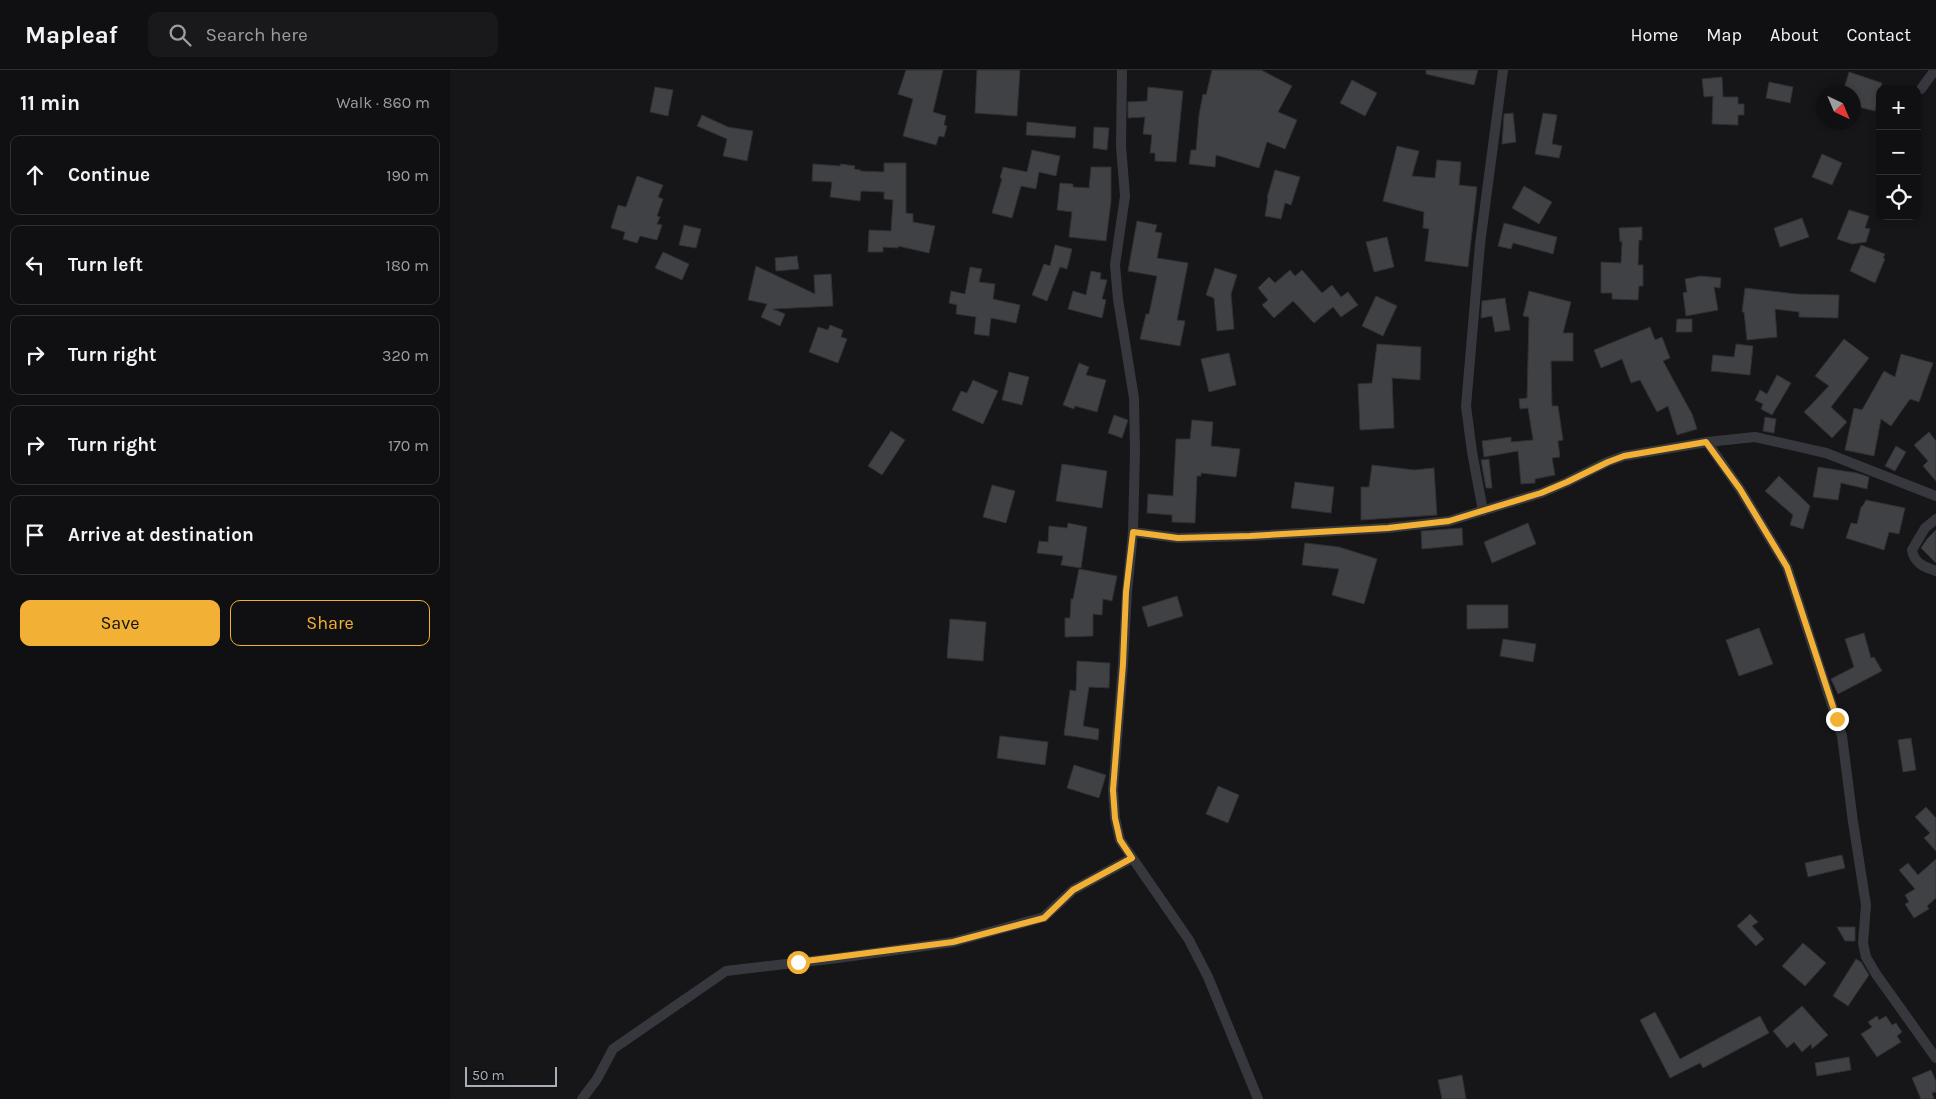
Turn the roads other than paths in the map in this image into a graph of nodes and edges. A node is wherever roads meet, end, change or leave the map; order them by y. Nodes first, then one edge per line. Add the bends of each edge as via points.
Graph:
1 (1122, 70) edge
2 (1503, 70) edge
3 (1935, 70) edge
4 (1921, 89) dead end
5 (1706, 442) junction
6 (1936, 496) edge
7 (1484, 511) junction
8 (1936, 519) edge
9 (1133, 532) junction
10 (1936, 571) edge
11 (1132, 858) junction
12 (1936, 1058) edge
13 (582, 1099) edge
14 (1258, 1099) edge

1 - 9 street via 1121,146 1125,196 1115,265 1134,398
2 - 7 street via 1480,244 1466,406
3 - 4 street
5 - 6 street via 1755,437 1794,445 1826,453
5 - 7 street via 1624,456 1541,493
5 - 12 street via 1740,489 1787,567 1842,736 1866,905 1863,943 1866,957
7 - 9 street via 1449,521 1388,528 1178,538
8 - 10 street via 1925,528 1912,550 1913,557 1922,566
9 - 11 street via 1113,790 1120,840
11 - 13 street via 1073,890 1044,918 953,942 726,971 612,1049 597,1079
11 - 14 street via 1189,940 1208,977

